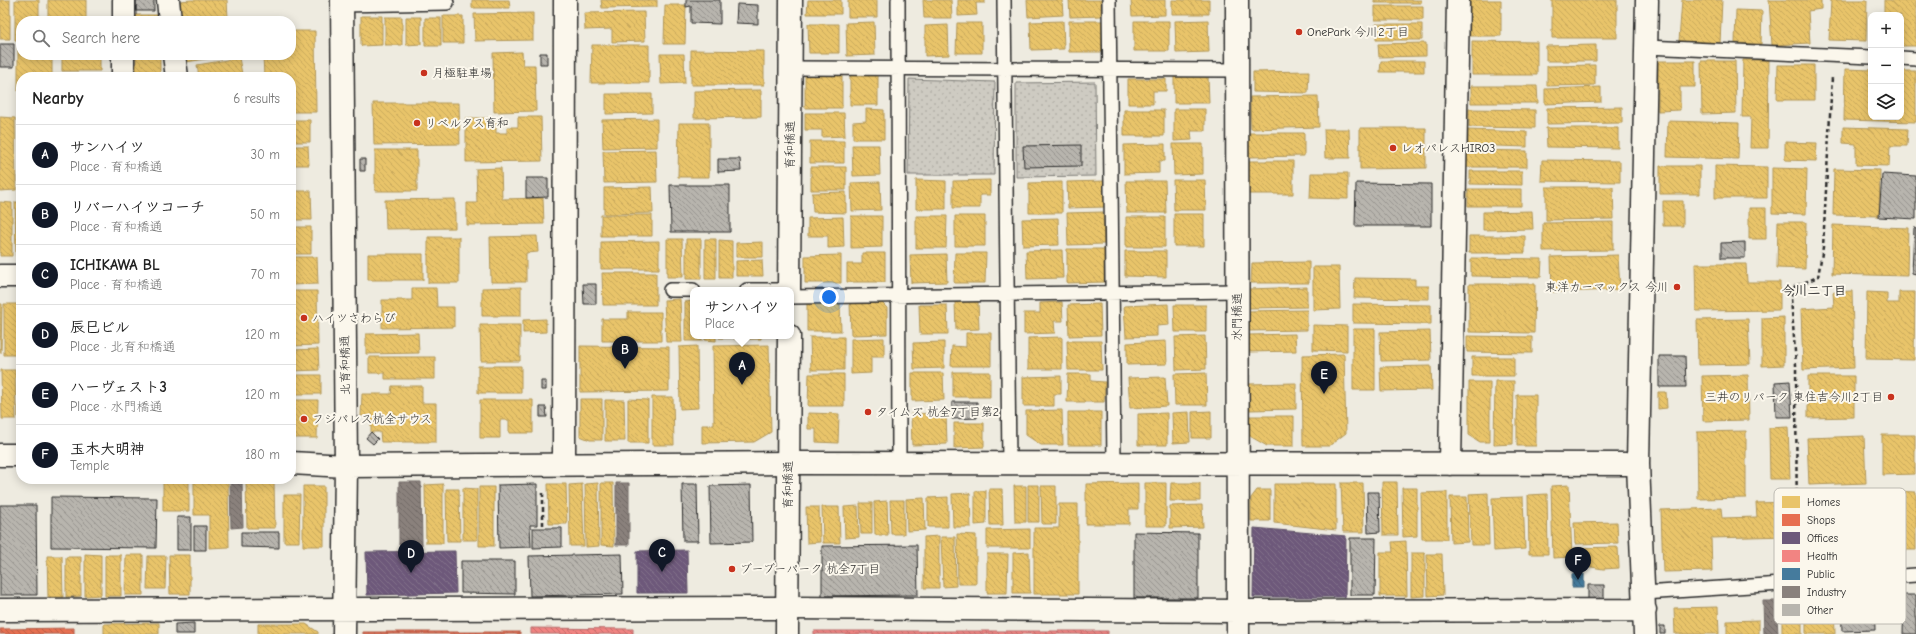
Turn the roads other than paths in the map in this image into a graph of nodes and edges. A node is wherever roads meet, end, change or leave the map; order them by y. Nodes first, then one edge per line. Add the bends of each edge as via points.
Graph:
1 (124, 0) edge
2 (168, 0) edge
3 (565, 0) edge
4 (791, 0) edge
5 (898, 0) edge
6 (1004, 0) edge
7 (1109, 0) edge
8 (1237, 0) edge
9 (1458, 0) edge
10 (1647, 0) edge
11 (342, 3) edge
12 (447, 3) dead end
13 (124, 16) edge
14 (170, 16) edge
15 (1646, 47) junction
16 (1868, 57) edge
17 (1904, 58) edge
18 (1916, 59) edge
19 (123, 60) edge
20 (175, 60) edge
21 (790, 68) junction
22 (898, 68) junction
23 (1005, 69) junction
24 (1110, 69) junction
25 (1237, 70) junction
26 (123, 72) edge
27 (176, 72) edge
28 (0, 276) edge
29 (16, 276) edge
30 (789, 287) edge
31 (670, 290) dead end
32 (690, 290) edge
33 (1237, 291) junction
34 (1112, 293) junction
35 (1006, 294) junction
36 (899, 296) junction
37 (794, 297) edge
38 (789, 339) edge
39 (0, 455) edge
40 (16, 455) edge
41 (296, 463) edge
42 (788, 463) junction
43 (899, 463) junction
44 (1009, 463) junction
45 (1114, 463) junction
46 (1238, 463) junction
47 (1450, 464) junction
48 (1638, 464) junction
49 (554, 465) junction
50 (346, 466) junction
51 (1916, 575) edge
52 (1906, 576) edge
53 (1774, 586) edge
54 (1645, 601) junction
55 (787, 608) junction
56 (344, 609) junction
57 (0, 610) edge
58 (1238, 611) junction
59 (344, 634) edge
60 (787, 634) edge
61 (1238, 634) edge
62 (1645, 634) edge

1 - 13 street
2 - 14 street
3 - 49 street
4 - 21 street, 育和橋通
5 - 22 lane
6 - 23 lane
7 - 24 lane
8 - 25 street, 水門橋通
9 - 47 street
10 - 15 street
11 - 12 lane
11 - 50 street, 北育和橋通
15 - 16 lane
15 - 48 street
17 - 18 lane
19 - 26 street
20 - 27 street
21 - 22 lane
21 - 30 street, 育和橋通
22 - 23 lane
22 - 36 lane
23 - 24 lane
23 - 35 lane
24 - 25 lane
24 - 34 lane
25 - 33 street, 水門橋通
28 - 29 street
31 - 32 lane
33 - 34 lane
33 - 46 street, 水門橋通
34 - 35 lane
34 - 45 lane
35 - 36 lane
35 - 44 lane
36 - 37 lane
36 - 43 lane
38 - 42 street, 育和橋通
39 - 40 street
41 - 50 street
42 - 43 street
42 - 49 street
42 - 55 street, 育和橋通
43 - 44 street
44 - 45 street
45 - 46 street
46 - 47 street
46 - 58 street, 水門橋通
47 - 48 street
48 - 54 street
49 - 50 street
50 - 56 street, 北育和橋通
51 - 52 lane
53 - 54 lane
54 - 58 street
54 - 62 street
55 - 56 street
55 - 58 street
55 - 60 street, 育和橋通
56 - 57 street
56 - 59 street, 北育和橋通
58 - 61 street, 水門橋通

